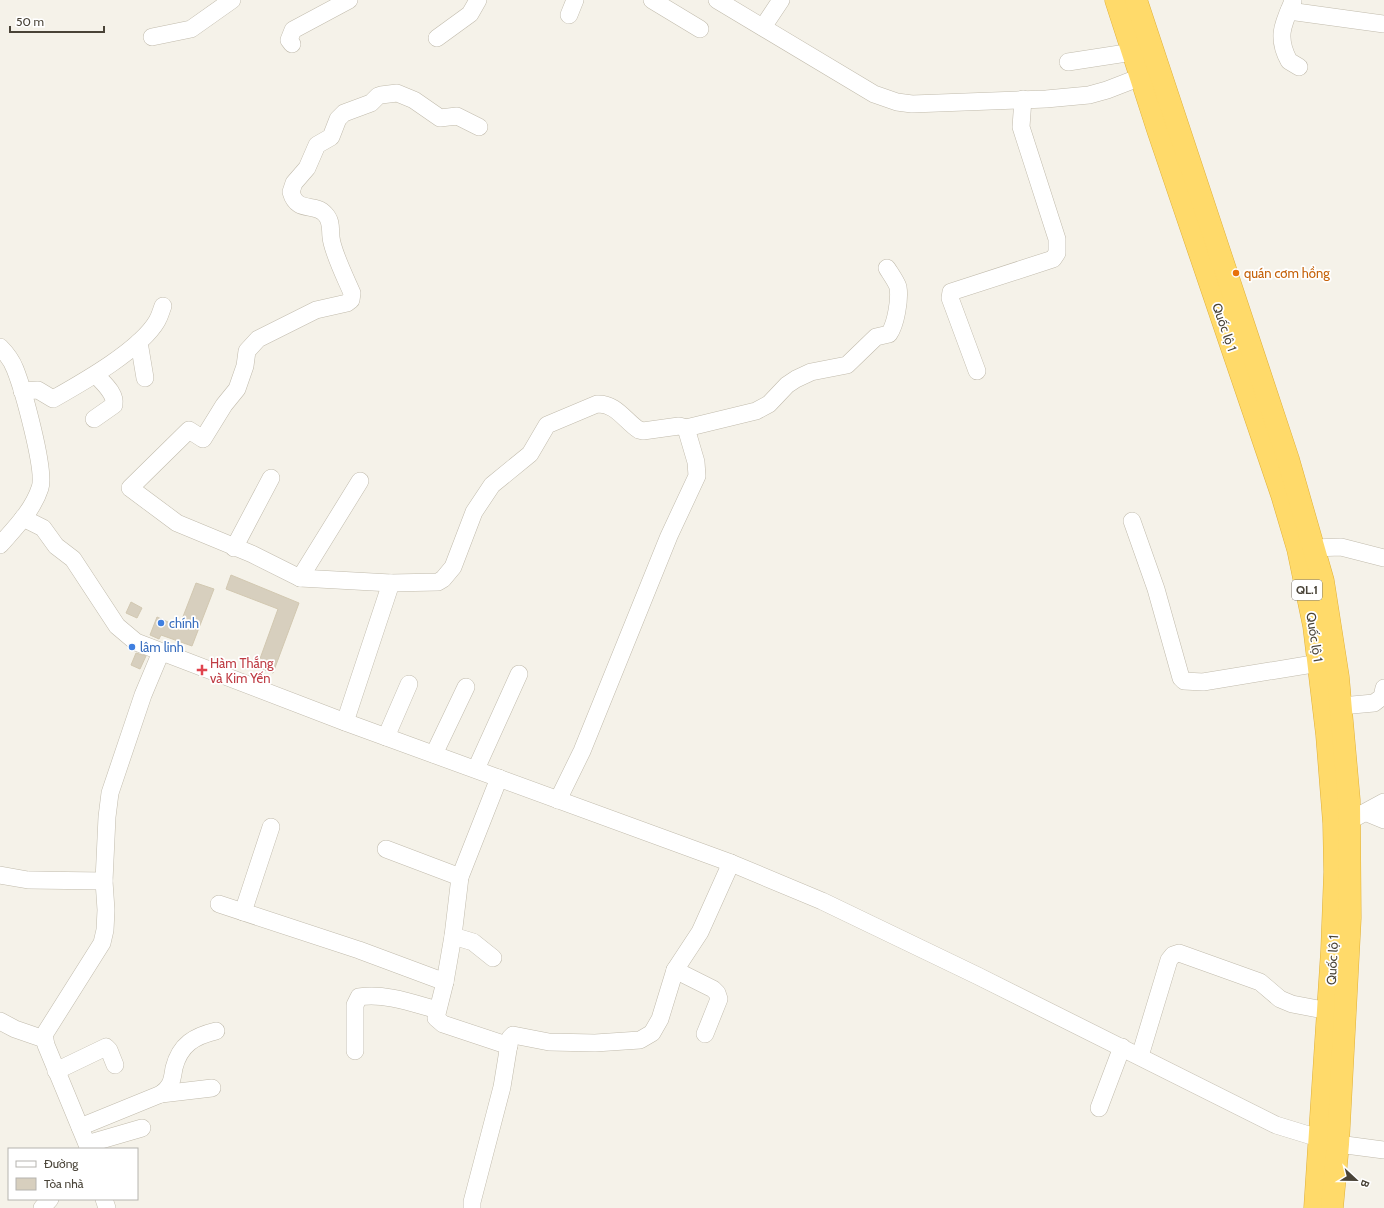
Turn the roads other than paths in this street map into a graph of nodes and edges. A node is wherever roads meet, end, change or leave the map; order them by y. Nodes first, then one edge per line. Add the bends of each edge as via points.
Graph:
1 (232, 0) edge
2 (349, 0) edge
3 (478, 0) edge
4 (652, 0) edge
5 (717, 0) edge
6 (781, 0) edge
7 (1116, 0) edge
8 (1136, 0) edge
9 (1291, 5) edge
10 (1384, 24) edge
11 (763, 27) junction
12 (700, 28) dead end
13 (152, 36) dead end
14 (437, 38) dead end
15 (292, 44) dead end
16 (1133, 52) junction
17 (1068, 62) dead end
18 (1299, 67) dead end
19 (1150, 73) junction
20 (1023, 99) junction
21 (479, 127) dead end
22 (887, 268) dead end
23 (163, 306) dead end
24 (139, 342) junction
25 (0, 347) edge
26 (977, 370) dead end
27 (96, 374) junction
28 (145, 378) dead end
29 (22, 391) junction
30 (94, 419) dead end
31 (686, 428) junction
32 (271, 478) dead end
33 (360, 481) dead end
34 (23, 518) junction
35 (1132, 521) dead end
36 (0, 546) edge
37 (234, 548) junction
38 (1313, 548) junction
39 (1384, 558) edge
40 (300, 578) junction
41 (391, 583) junction
42 (161, 652) junction
43 (1319, 663) junction
44 (519, 674) dead end
45 (410, 684) dead end
46 (466, 687) dead end
47 (1384, 688) edge
48 (1341, 706) junction
49 (345, 722) junction
50 (386, 737) junction
51 (434, 754) junction
52 (476, 769) junction
53 (499, 778) junction
54 (558, 800) junction
55 (1384, 802) edge
56 (1358, 817) junction
57 (1384, 820) edge
58 (271, 826) dead end
59 (386, 849) dead end
60 (731, 863) junction
61 (0, 875) edge
62 (460, 876) junction
63 (104, 881) junction
64 (219, 904) dead end
65 (243, 912) junction
66 (453, 936) junction
67 (493, 958) dead end
68 (675, 970) junction
69 (445, 982) junction
70 (437, 1010) junction
71 (1329, 1011) junction
72 (0, 1021) edge
73 (216, 1031) dead end
74 (705, 1034) dead end
75 (44, 1039) junction
76 (509, 1046) junction
77 (1122, 1047) junction
78 (355, 1051) dead end
79 (1140, 1056) junction
80 (115, 1065) dead end
81 (56, 1071) junction
82 (212, 1088) dead end
83 (161, 1094) junction
84 (1099, 1108) dead end
85 (80, 1127) junction
86 (142, 1128) dead end
87 (1329, 1141) junction
88 (88, 1147) edge
89 (1384, 1150) edge
90 (49, 1200) edge
91 (42, 1208) edge
92 (472, 1208) edge
93 (1315, 1208) edge
94 (1332, 1208) edge

1 - 13 street via 191,29
2 - 15 street via 293,30 289,40
3 - 14 street via 470,14
4 - 12 street
5 - 11 street
6 - 11 street
7 - 16 highway, Quốc lộ 1 / QL.1
8 - 19 highway, Quốc lộ 1 / QL.1
9 - 10 street
9 - 18 street via 1281,34 1289,61
11 - 20 street via 874,94 897,102 912,104
16 - 17 street
16 - 19 highway, Quốc lộ 1 / QL.1
19 - 20 street via 1089,95
19 - 38 highway, Quốc lộ 1 / QL.1 via 1288,459
19 - 43 highway, Quốc lộ 1 / QL.1 via 1282,495 1306,585
20 - 26 street via 1021,127 1057,239 1057,253 1052,259 951,292 950,298
21 - 37 street via 457,116 440,118 414,100 397,93 378,96 371,103 344,113 338,119 334,133 317,145 307,168 294,183 291,192 295,201 326,214 332,228 332,242 353,297 347,303 316,310 258,339 247,351 237,389 203,439 189,430 130,488 171,519
22 - 31 street via 898,287 896,314 889,334 876,337 847,365 811,372 796,379 770,404 756,411
23 - 24 street via 158,320
24 - 27 street
24 - 28 street
25 - 29 street via 15,368
27 - 29 street via 53,398 38,390
27 - 30 street via 115,400 114,405
29 - 34 street via 42,479 38,494
31 - 41 street via 679,426 639,430 613,407 603,404 597,404 547,425 530,454 492,485 476,508 457,558 448,574 432,583
31 - 54 street via 696,462 695,480 669,536 582,751
32 - 37 street
33 - 40 street
34 - 36 street
34 - 42 street via 43,528 56,546 73,558 121,630 136,642
35 - 43 street via 1184,681 1203,682
37 - 40 street
38 - 39 street via 1341,548
38 - 48 highway, Quốc lộ 1 / QL.1 via 1323,581
40 - 41 street
41 - 49 street
42 - 49 street
42 - 63 street via 143,695 110,793
43 - 71 highway, Quốc lộ 1 / QL.1 via 1330,769 1335,852
44 - 52 street
45 - 50 street
46 - 51 street
47 - 48 street via 1382,697 1374,703
48 - 56 highway, Quốc lộ 1 / QL.1 via 1349,800
49 - 50 street
50 - 51 street
51 - 52 street
52 - 53 street
53 - 54 street
53 - 62 street
54 - 60 street
55 - 56 street
56 - 57 street
56 - 87 highway, Quốc lộ 1 / QL.1
58 - 65 street
59 - 62 street
60 - 68 street via 700,932
60 - 77 street via 822,901
61 - 63 street via 28,880
62 - 66 street
63 - 75 street via 106,910 102,943
64 - 65 street
65 - 69 street via 359,950
66 - 67 street via 473,942
66 - 69 street
68 - 74 street via 717,993 719,999
68 - 76 street via 657,1026 646,1038 587,1043 549,1042 513,1035
69 - 70 street
70 - 76 street via 436,1018 443,1024
70 - 78 street via 386,997 359,997 355,1005
71 - 79 street via 1292,1004 1280,999 1260,982 1179,953 1169,960
71 - 87 highway, Quốc lộ 1 / QL.1
72 - 75 street
73 - 83 street via 199,1035 188,1042 180,1052 170,1088
75 - 81 street
76 - 92 street via 502,1087
77 - 79 street
77 - 84 street
79 - 87 street via 1276,1125
80 - 81 street via 106,1047
81 - 85 street
82 - 83 street
83 - 85 street
85 - 88 street
86 - 88 street
87 - 89 street
87 - 93 highway, Quốc lộ 1 / QL.1
87 - 94 highway, Quốc lộ 1 / QL.1
90 - 91 street

